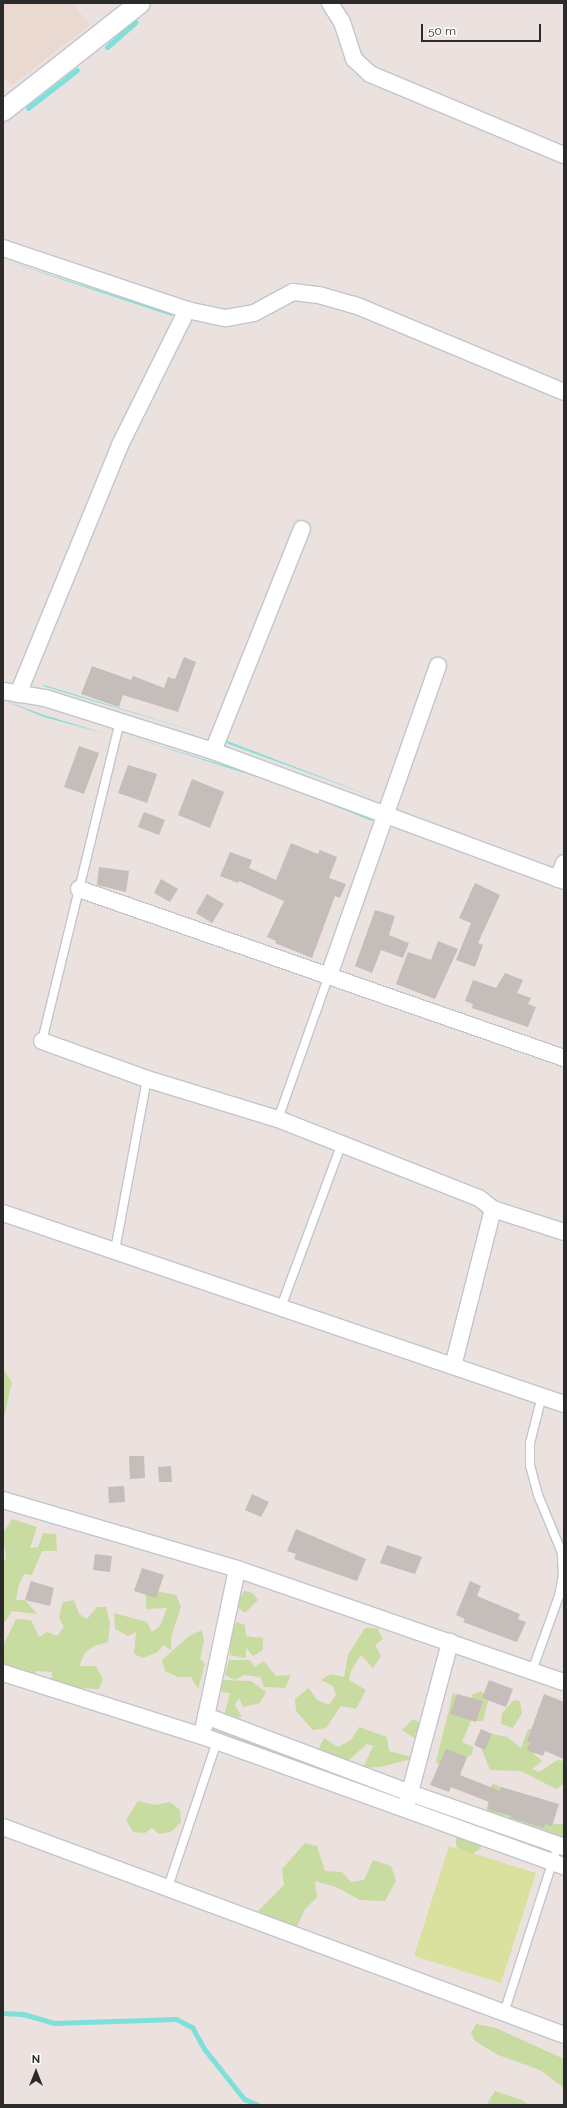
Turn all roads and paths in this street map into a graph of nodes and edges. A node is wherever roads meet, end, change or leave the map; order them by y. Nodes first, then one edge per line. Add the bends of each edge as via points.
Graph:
1 (140, 3) edge
2 (330, 3) edge
3 (3, 110) edge
4 (564, 155) edge
5 (3, 248) edge
6 (187, 310) junction
7 (564, 392) edge
8 (302, 529) dead end
9 (438, 666) dead end
10 (10, 693) edge
11 (120, 722) junction
12 (213, 751) junction
13 (386, 814) junction
14 (564, 863) edge
15 (561, 880) edge
16 (79, 889) junction
17 (329, 975) junction
18 (42, 1041) joint
19 (564, 1058) edge
20 (147, 1079) junction
21 (278, 1119) junction
22 (342, 1143) junction
23 (493, 1209) junction
24 (3, 1213) edge
25 (564, 1232) edge
26 (115, 1250) junction
27 (281, 1307) junction
28 (453, 1366) junction
29 (542, 1396) junction
30 (564, 1404) edge
31 (3, 1500) edge
32 (238, 1569) junction
33 (450, 1642) junction
34 (532, 1671) junction
35 (3, 1673) edge
36 (564, 1682) edge
37 (206, 1716) junction
38 (202, 1736) junction
39 (217, 1741) junction
40 (408, 1801) junction
41 (3, 1827) edge
42 (561, 1846) edge
43 (558, 1864) edge
44 (168, 1887) junction
45 (504, 2013) junction
46 (564, 2035) edge

1 - 3 street
2 - 4 street via 342,22 354,59 365,71
5 - 6 street
6 - 7 street via 226,318 239,317 254,313 293,292 319,295 355,305
6 - 10 street via 120,445
8 - 12 street
9 - 13 street
10 - 11 street via 45,698
11 - 12 street
11 - 16 lane
12 - 13 street
13 - 15 street
13 - 17 street
14 - 15 street
16 - 17 street
16 - 18 lane
17 - 19 street
17 - 21 lane
18 - 20 street
20 - 21 street
20 - 26 lane
21 - 22 street
22 - 23 street via 479,1198
22 - 27 lane
23 - 25 street
23 - 28 street
24 - 26 street
26 - 27 street
27 - 28 street
28 - 29 street
29 - 30 street
29 - 34 lane via 530,1443 530,1466 538,1495 562,1553 563,1575 560,1596
31 - 32 street
32 - 33 street
32 - 37 street
33 - 34 street
33 - 40 street
34 - 36 street
35 - 38 street
37 - 38 street
37 - 40 street
38 - 39 street
39 - 40 street
39 - 44 lane
40 - 42 street
40 - 43 street
41 - 44 street
42 - 43 lane
43 - 45 lane
44 - 45 street
45 - 46 street

